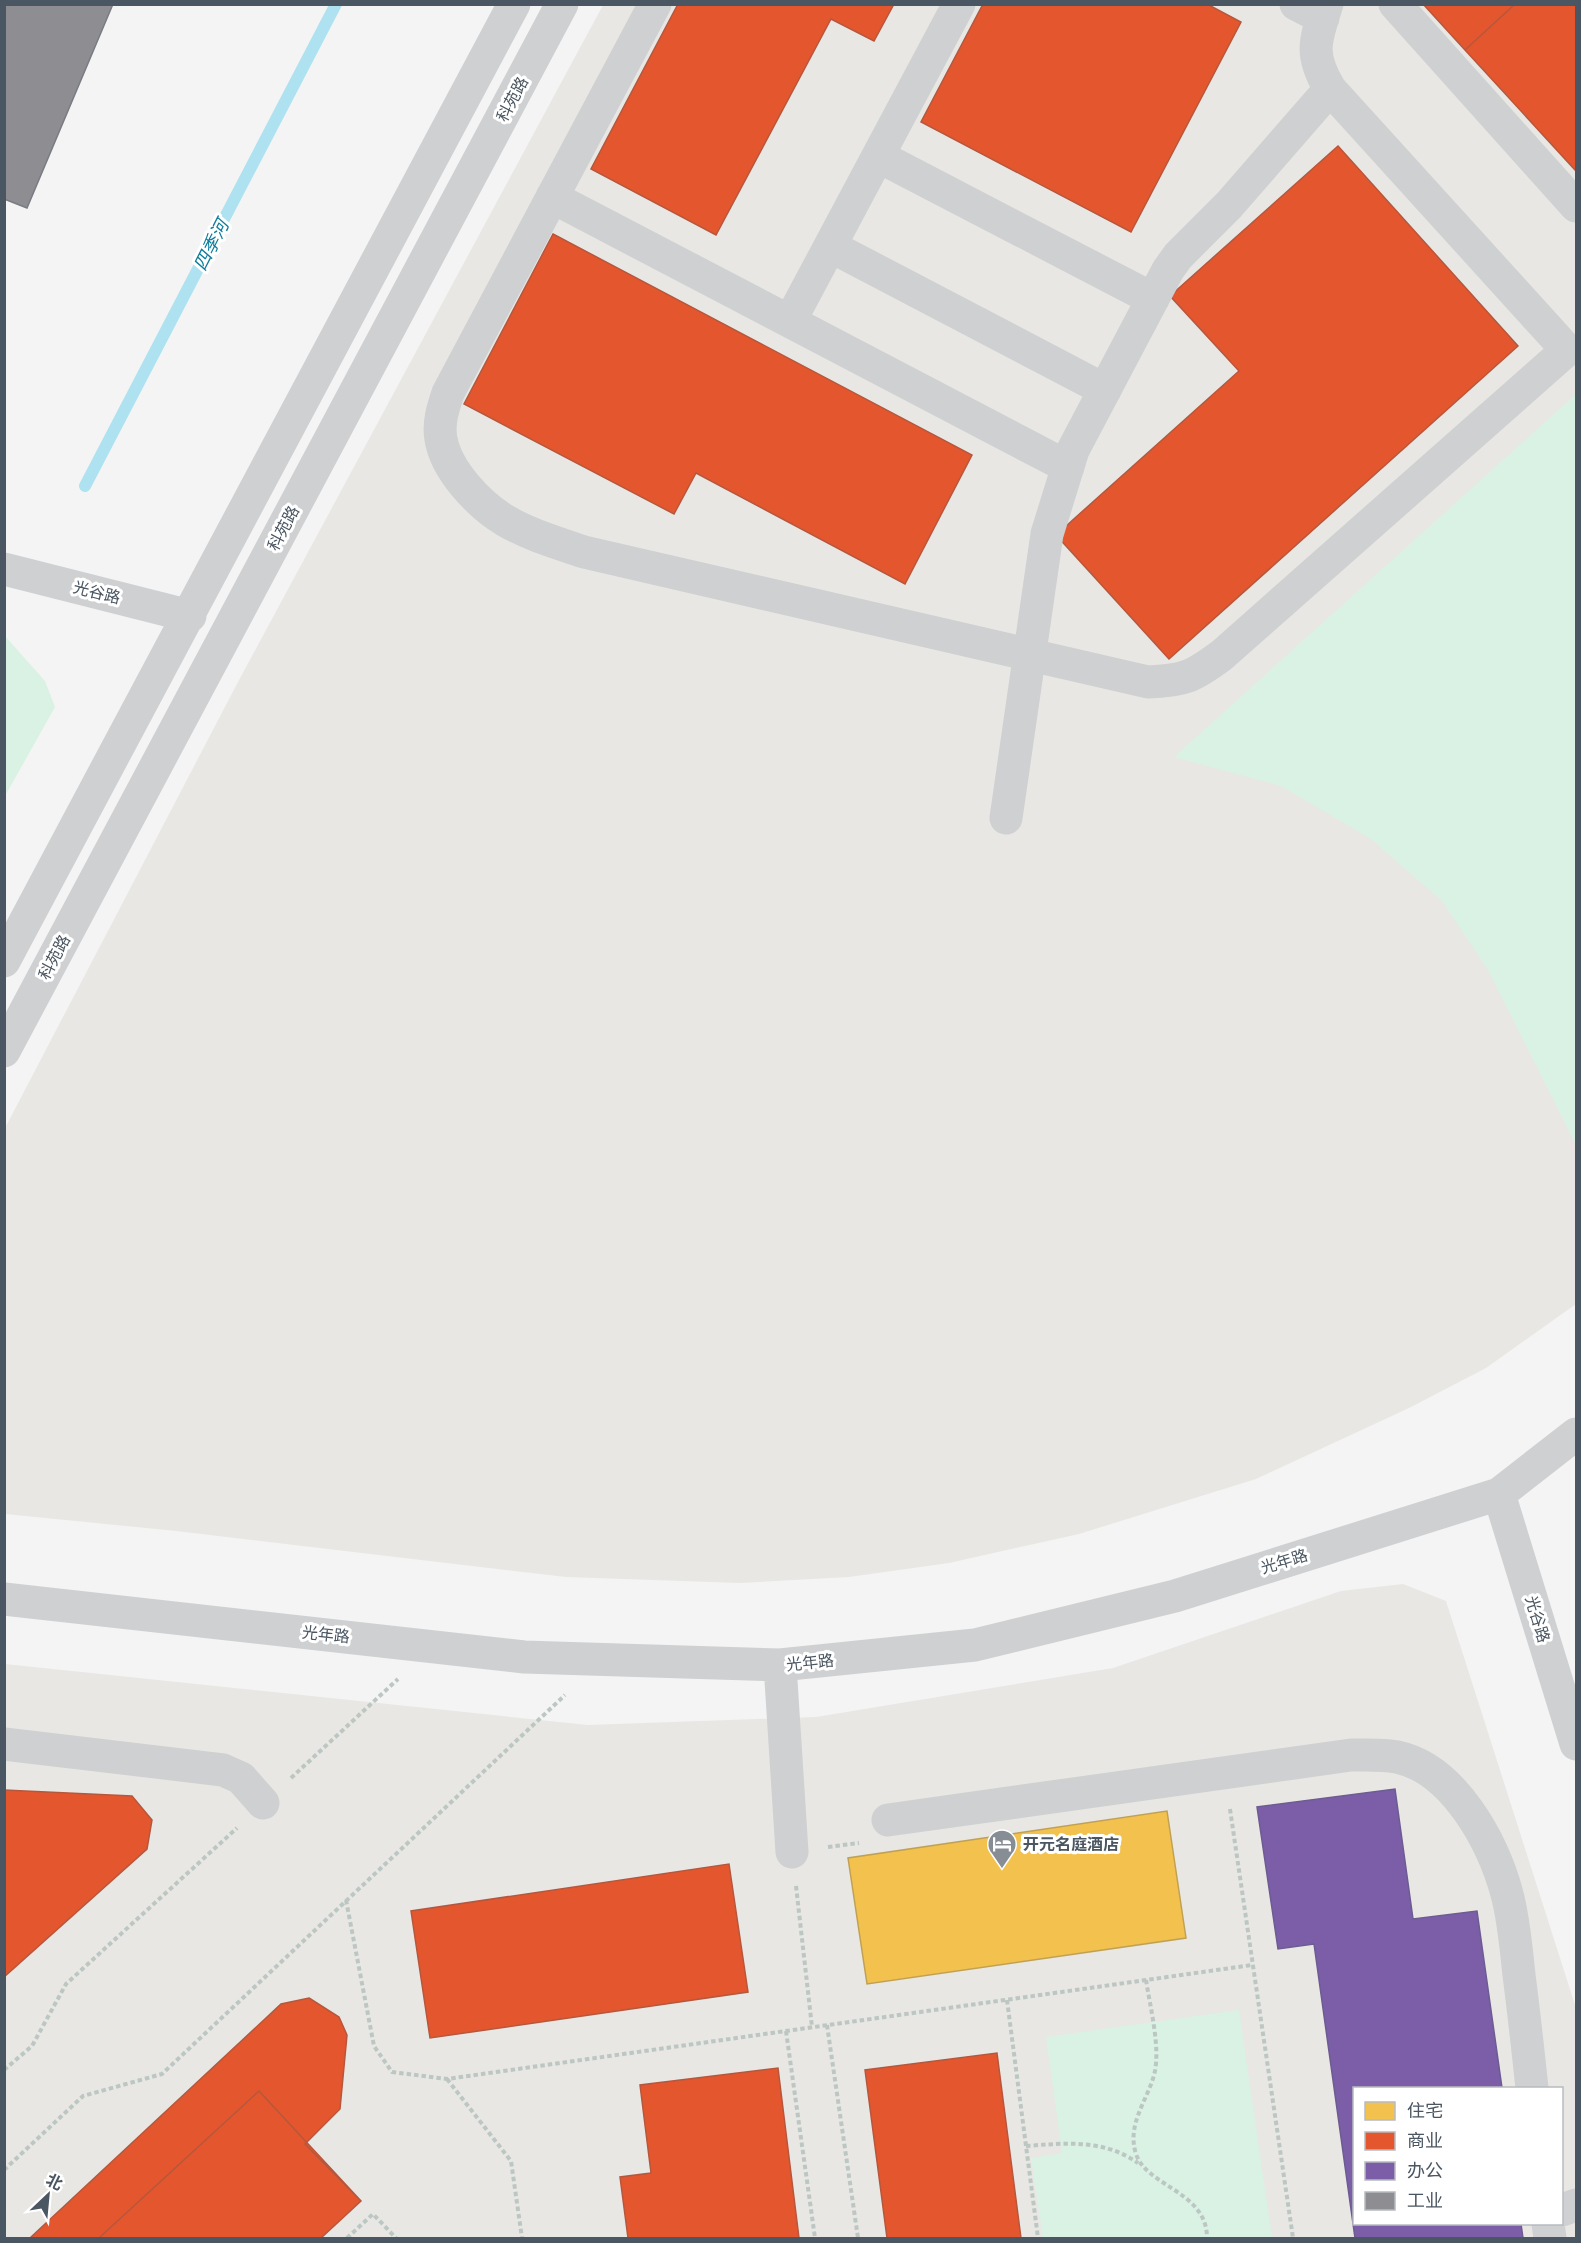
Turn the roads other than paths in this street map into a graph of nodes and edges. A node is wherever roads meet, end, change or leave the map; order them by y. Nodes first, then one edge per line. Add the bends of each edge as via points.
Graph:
1 (514, 4) edge
2 (562, 4) edge
3 (655, 4) edge
4 (959, 4) edge
5 (1395, 4) edge
6 (1316, 9) edge
7 (1330, 89) junction
8 (878, 156) junction
9 (552, 197) junction
10 (1576, 206) edge
11 (830, 246) junction
12 (1153, 299) junction
13 (790, 321) junction
14 (1105, 390) junction
15 (1068, 467) junction
16 (4, 569) edge
17 (190, 615) junction
18 (1029, 654) junction
19 (1006, 818) dead end
20 (4, 961) edge
21 (4, 1051) edge
22 (1576, 1434) edge
23 (1498, 1494) junction
24 (4, 1599) edge
25 (780, 1665) junction
26 (4, 1744) edge
27 (1576, 1744) edge
28 (264, 1803) road end
29 (888, 1820) road end
30 (792, 1852) road end
31 (1532, 2087) edge

1 - 17 street
2 - 21 street, 科苑路
3 - 9 street
4 - 8 street
5 - 10 street
6 - 7 street via 1315,50 1319,70
7 - 12 street via 1229,205 1178,256
7 - 18 street via 1567,350 1199,672 1175,681 1148,682
8 - 11 street
8 - 12 street
9 - 13 street
9 - 18 street via 448,393 441,415 441,438 448,462 477,497 505,520 584,552
11 - 13 street
11 - 14 street
12 - 14 street
13 - 15 street
14 - 15 street
15 - 18 street via 1047,534
16 - 17 street, 光谷路
17 - 20 street
18 - 19 street
22 - 23 street, 光年路
23 - 25 street, 光年路 via 1175,1596 975,1645
23 - 27 street, 光谷路
24 - 25 street, 光年路 via 524,1657
25 - 30 street
26 - 28 street via 223,1770 241,1778
29 - 31 street via 1351,1755 1399,1757 1437,1777 1477,1822 1507,1893

